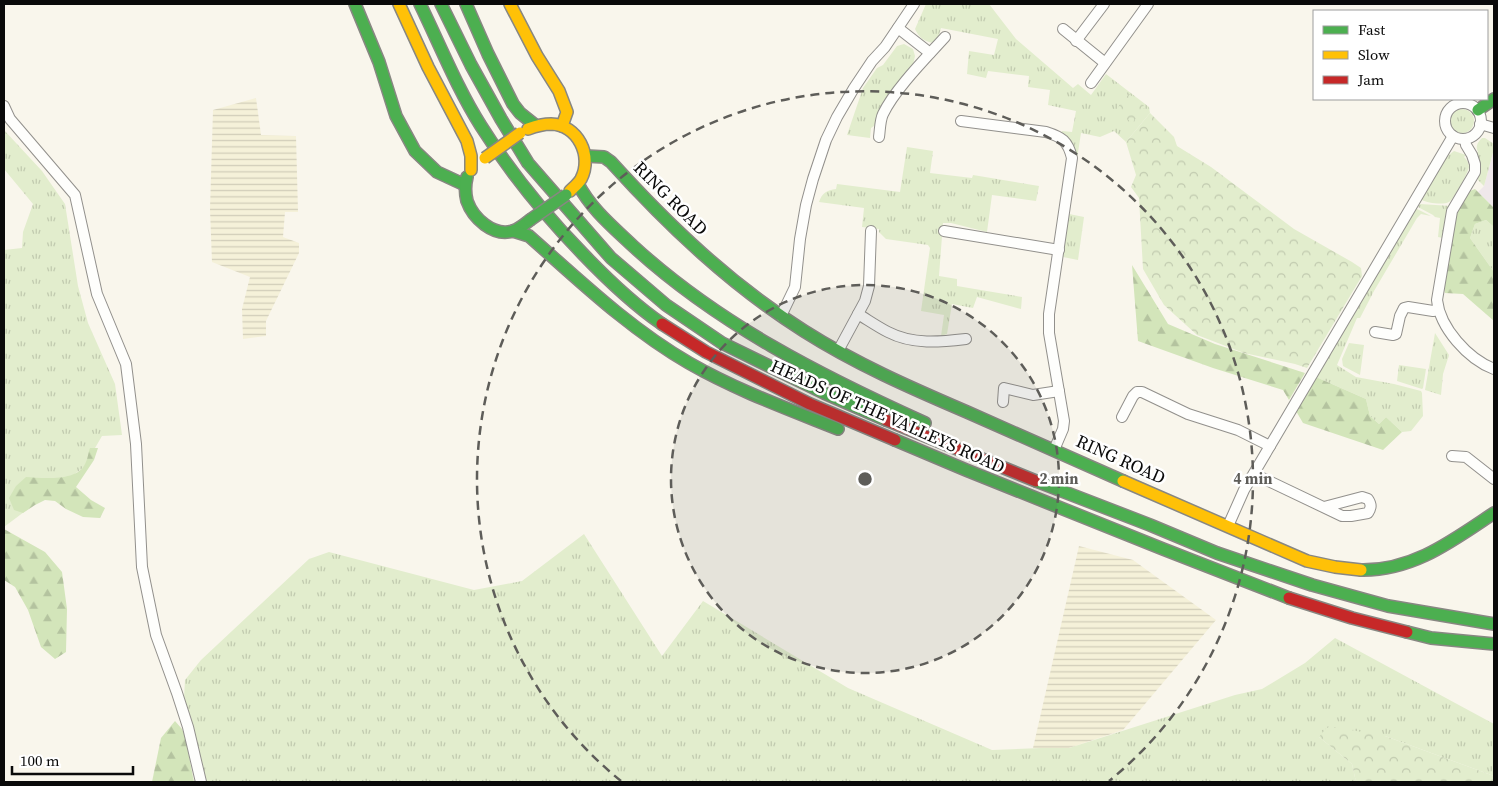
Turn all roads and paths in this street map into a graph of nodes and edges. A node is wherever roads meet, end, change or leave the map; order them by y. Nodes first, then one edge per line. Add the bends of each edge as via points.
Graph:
1 (355, 4) edge
2 (399, 4) edge
3 (420, 4) edge
4 (441, 4) edge
5 (466, 4) edge
6 (510, 4) edge
7 (914, 4) edge
8 (1104, 4) edge
9 (1148, 4) edge
10 (898, 28) junction
11 (1062, 29) dead end
12 (945, 37) dead end
13 (1076, 41) junction
14 (930, 53) junction
15 (1105, 63) junction
16 (1091, 83) dead end
17 (1494, 99) edge
18 (4, 106) edge
19 (1478, 110) junction
20 (962, 121) dead end
21 (1480, 124) junction
22 (535, 125) junction
23 (562, 126) junction
24 (1494, 128) edge
25 (1453, 136) junction
26 (878, 137) dead end
27 (1464, 138) junction
28 (586, 156) junction
29 (470, 170) junction
30 (578, 184) junction
31 (465, 186) junction
32 (513, 231) junction
33 (870, 231) dead end
34 (944, 231) dead end
35 (1058, 250) junction
36 (1438, 310) junction
37 (858, 314) junction
38 (781, 316) junction
39 (1375, 332) dead end
40 (966, 339) dead end
41 (838, 351) junction
42 (1494, 369) edge
43 (1059, 391) junction
44 (1003, 402) dead end
45 (1122, 417) dead end
46 (1270, 446) junction
47 (1054, 450) junction
48 (972, 456) junction
49 (1452, 456) dead end
50 (966, 470) junction
51 (1254, 474) junction
52 (1494, 479) edge
53 (1324, 507) dead end
54 (1494, 513) edge
55 (1228, 526) junction
56 (1494, 624) edge
57 (1494, 644) edge
58 (200, 782) edge

1 - 31 main road via 379,62 396,116 415,151 437,172
2 - 29 main road via 467,141
3 - 50 main road, HEADS OF THE VALLEYS ROAD via 454,78 487,134 555,225 608,280 654,318 706,352 810,404
4 - 48 main road, HEADS OF THE VALLEYS ROAD via 472,66 528,163 611,258 666,305 722,343 768,366
5 - 22 main road via 513,104
6 - 23 main road via 559,91 567,112
7 - 10 street
8 - 13 street
9 - 15 street
10 - 14 street
10 - 38 street via 854,88 826,140 806,205 795,287
11 - 13 street
12 - 14 street
13 - 15 street
14 - 26 street via 891,101 882,116
15 - 16 street
17 - 19 main road
18 - 58 street via 10,119 74,196 97,294 126,364 136,444 142,567 156,635 188,726
19 - 21 street
19 - 25 street via 1466,103 1451,107 1445,122
20 - 35 street via 1046,132 1057,135 1070,148 1072,158
21 - 24 street
21 - 27 street via 1475,134
22 - 23 main road via 550,123
22 - 29 main road, bridge
23 - 28 main road via 577,136
25 - 27 street
25 - 46 street
27 - 36 street via 1475,172 1450,217
28 - 30 main road
28 - 38 main road, RING ROAD via 604,157 611,162 667,222 727,276
29 - 31 main road
30 - 32 main road, bridge
30 - 48 main road via 594,208 644,258 683,288 742,328 812,369 938,429
31 - 32 main road via 473,213 483,223 500,231
32 - 50 main road via 529,236 629,324 689,363 747,392 934,467
33 - 37 street via 869,286
34 - 35 street
35 - 43 street via 1049,333
36 - 39 street via 1404,308 1396,334
36 - 42 street via 1463,349
37 - 40 street via 905,339 938,343
37 - 41 street
38 - 41 main road, RING ROAD
41 - 47 main road, RING ROAD via 873,370
43 - 44 street via 1033,395 1004,388
43 - 47 street via 1064,421
45 - 46 street via 1133,396 1142,392
46 - 51 street
47 - 55 main road, RING ROAD
48 - 56 main road, HEADS OF THE VALLEYS ROAD via 1217,553 1312,585 1388,606
49 - 52 street via 1466,457
50 - 57 main road, HEADS OF THE VALLEYS ROAD via 1286,597 1432,638
51 - 53 street
51 - 55 street
54 - 55 main road, RING ROAD via 1419,559 1374,570 1339,568 1307,561

